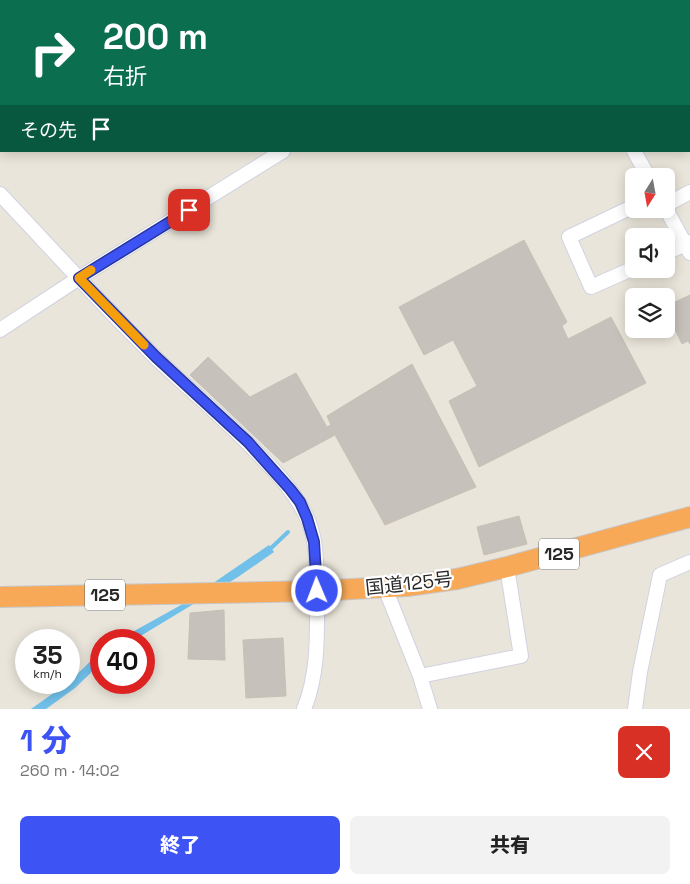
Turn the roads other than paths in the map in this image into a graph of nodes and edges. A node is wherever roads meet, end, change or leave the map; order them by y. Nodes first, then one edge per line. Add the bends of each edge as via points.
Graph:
1 (281, 152) edge
2 (639, 153) edge
3 (645, 168) edge
4 (690, 192) edge
5 (0, 194) edge
6 (675, 200) edge
7 (625, 210) edge
8 (671, 218) edge
9 (688, 247) edge
10 (675, 251) edge
11 (625, 272) edge
12 (79, 278) junction
13 (0, 330) edge
14 (690, 517) edge
15 (690, 562) edge
16 (507, 568) junction
17 (385, 588) junction
18 (317, 591) junction
19 (0, 597) edge
20 (420, 676) junction
21 (304, 709) edge
22 (430, 709) edge
23 (635, 709) edge

1 - 12 street
2 - 3 street
4 - 6 street
5 - 12 street
7 - 11 street via 569,237 591,288
8 - 9 street
9 - 10 street
12 - 13 street
12 - 18 street via 156,357 248,442 300,502 316,550
14 - 16 highway, 国道125号 / 125
15 - 23 street via 660,575
16 - 17 highway, 国道125号 / 125
16 - 20 street via 521,656
17 - 18 highway, 国道125号 / 125
17 - 20 street
18 - 19 highway, 国道125号 / 125
18 - 21 street via 316,659
20 - 22 street

